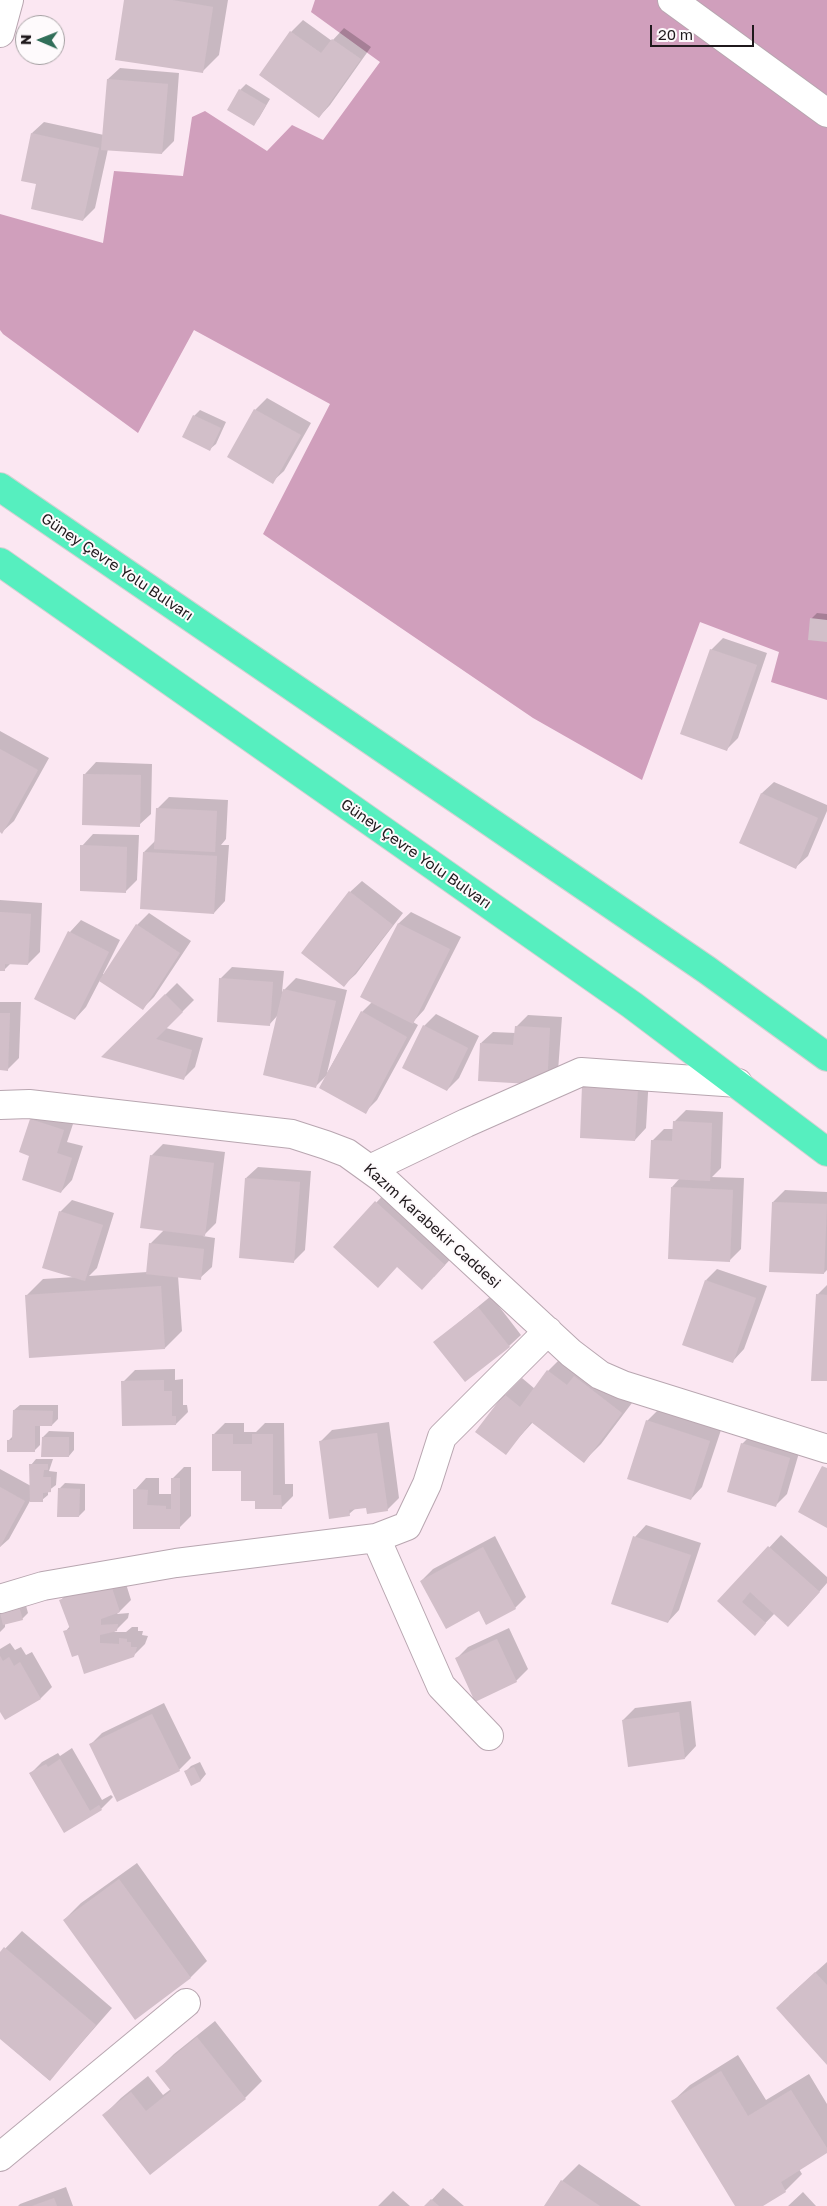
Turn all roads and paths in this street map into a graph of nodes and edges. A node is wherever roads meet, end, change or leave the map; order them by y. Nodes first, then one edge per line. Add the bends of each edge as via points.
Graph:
1 (9, 0) edge
2 (672, 0) edge
3 (0, 33) edge
4 (827, 113) edge
5 (0, 487) edge
6 (0, 562) edge
7 (827, 1057) edge
8 (738, 1083) junction
9 (0, 1104) edge
10 (827, 1152) edge
11 (370, 1169) junction
12 (548, 1331) junction
13 (827, 1449) edge
14 (376, 1538) junction
15 (0, 1599) edge
16 (489, 1736) dead end
17 (186, 2003) dead end
18 (0, 2157) edge

1 - 3 street
2 - 4 street
5 - 7 highway, Güney Çevre Yolu Bulvarı via 707,970
6 - 8 highway, Güney Çevre Yolu Bulvarı via 632,1004
8 - 10 highway, Güney Çevre Yolu Bulvarı
8 - 11 street via 581,1072
9 - 11 street, Kazım Karabekir Caddesi via 29,1104 292,1134 347,1153
11 - 12 street, Kazım Karabekir Caddesi
12 - 13 street, Kazım Karabekir Caddesi via 600,1374 623,1385
12 - 14 street via 442,1437 427,1484 407,1526
14 - 15 street via 176,1563 43,1586
14 - 16 street via 441,1686
17 - 18 street

